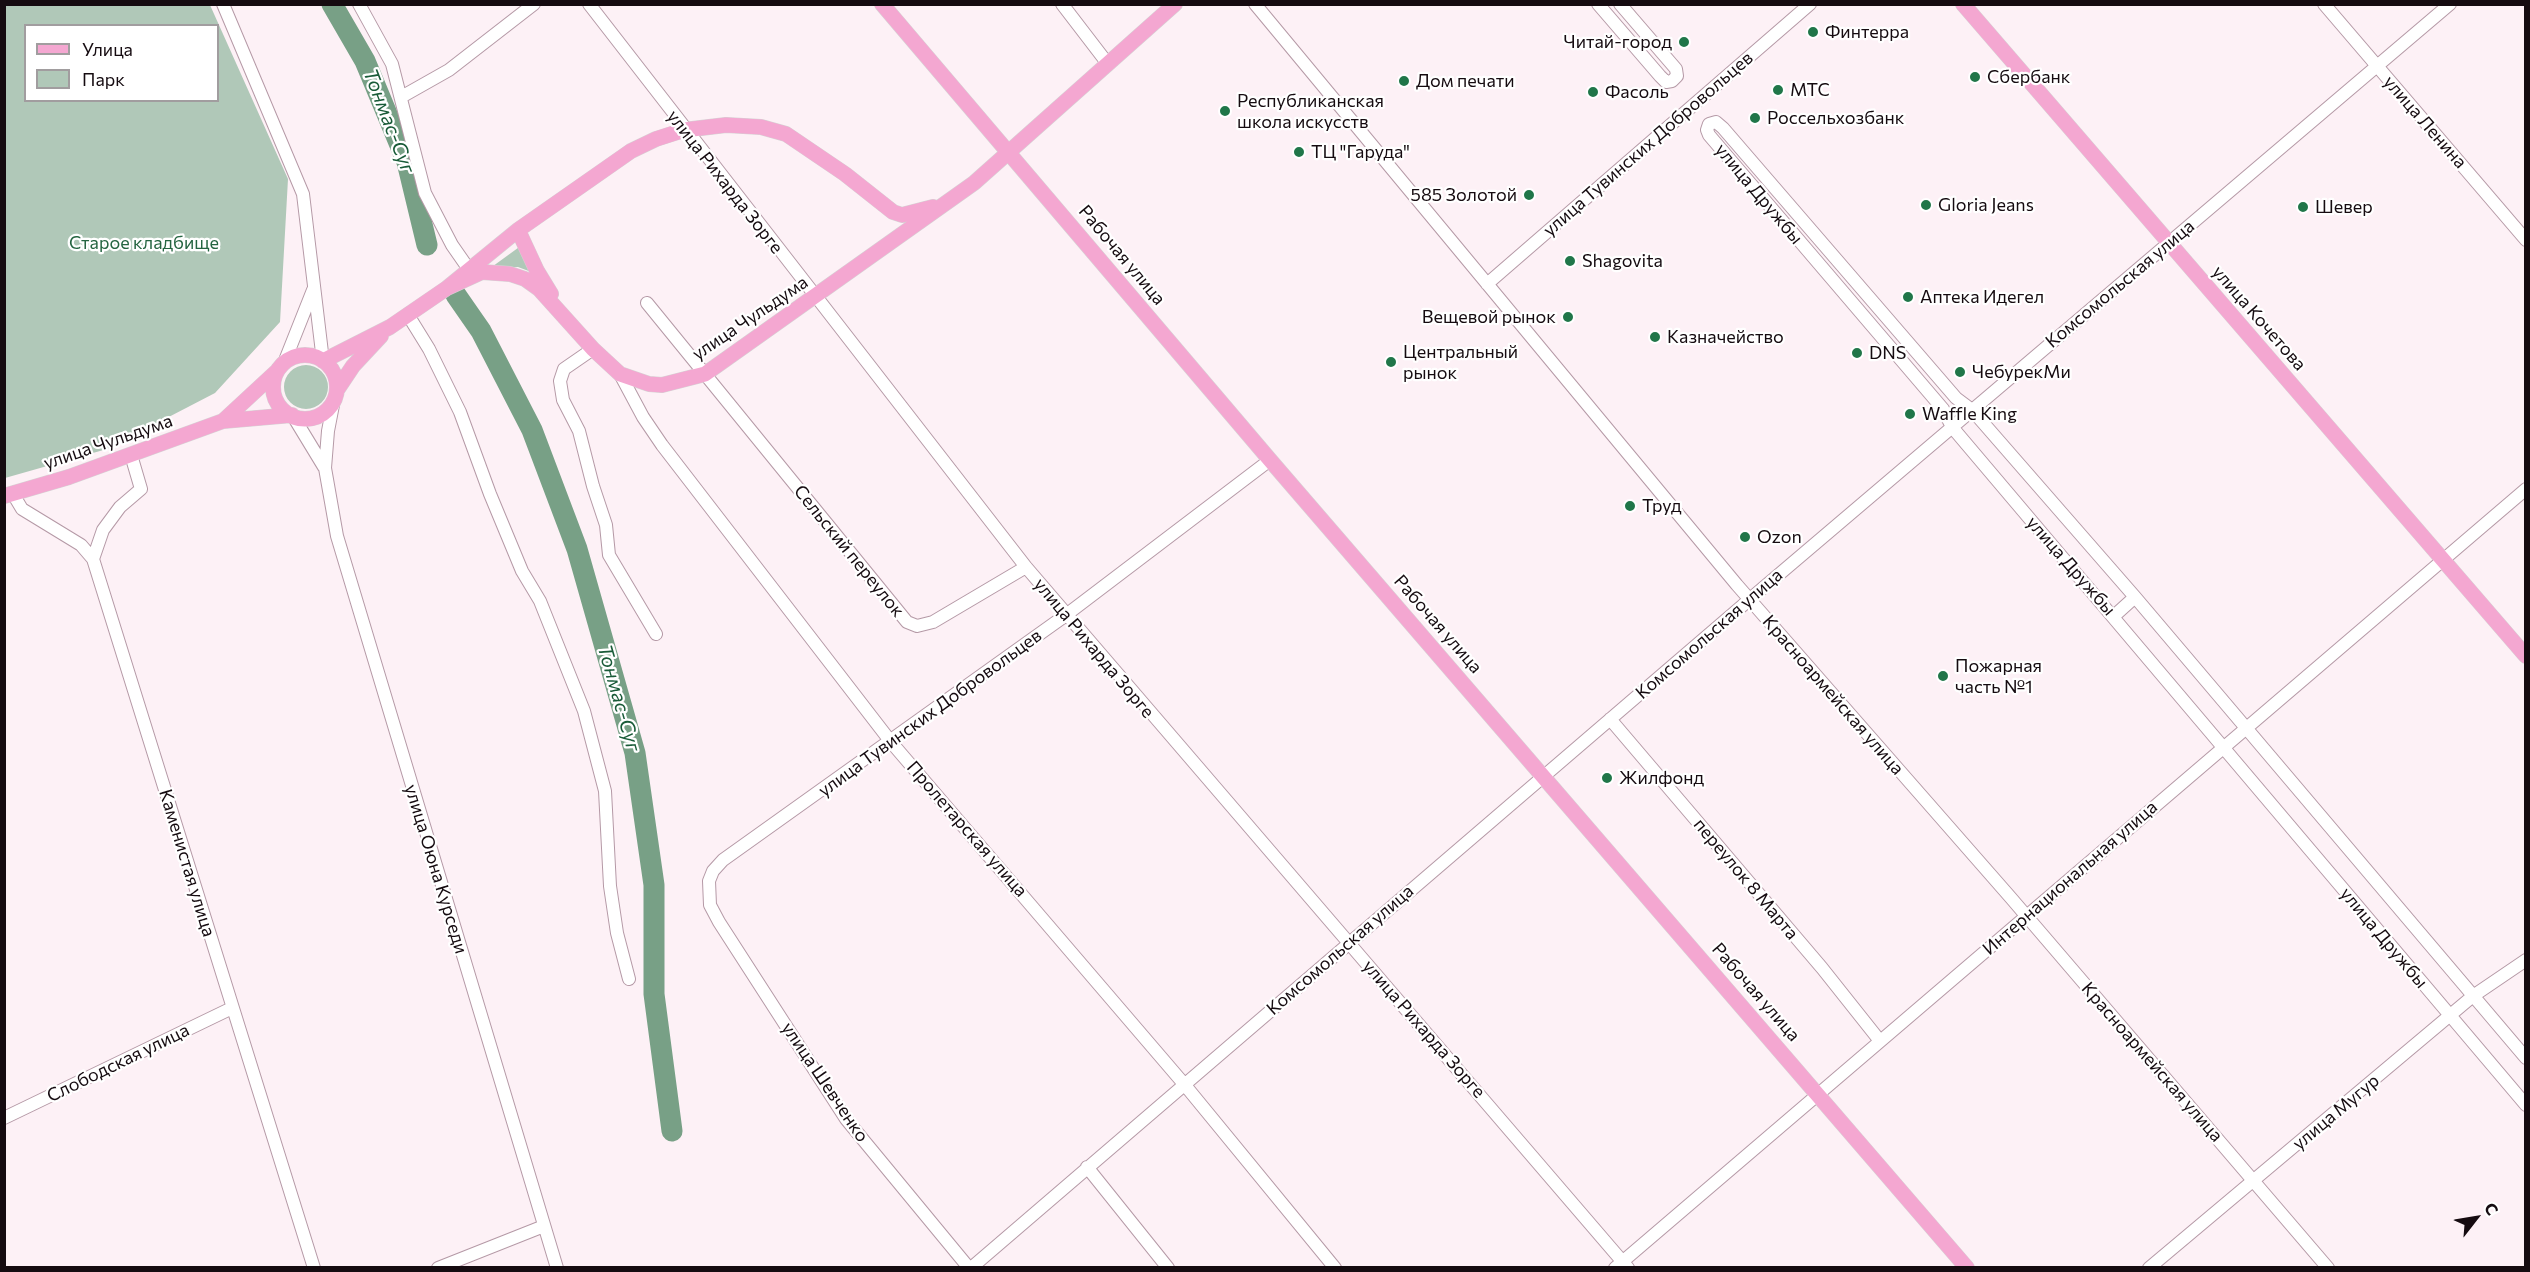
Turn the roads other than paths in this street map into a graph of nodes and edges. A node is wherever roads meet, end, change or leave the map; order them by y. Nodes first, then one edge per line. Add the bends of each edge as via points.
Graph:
1 (223, 4) edge
2 (359, 4) edge
3 (534, 4) edge
4 (589, 4) edge
5 (882, 4) edge
6 (1062, 4) edge
7 (1175, 4) edge
8 (1255, 4) edge
9 (1598, 4) edge
10 (1620, 4) edge
11 (1810, 4) edge
12 (1963, 4) edge
13 (2324, 4) edge
14 (2450, 4) edge
15 (1108, 64) junction
16 (2377, 66) junction
17 (403, 96) junction
18 (684, 129) junction
19 (1009, 153) junction
20 (950, 201) junction
21 (1789, 205) junction
22 (893, 212) junction
23 (1777, 215) junction
24 (518, 230) junction
25 (894, 239) junction
26 (2526, 240) edge
27 (2169, 243) junction
28 (468, 268) junction
29 (1486, 284) junction
30 (447, 288) junction
31 (314, 289) junction
32 (815, 298) junction
33 (647, 303) dead end
34 (408, 315) junction
35 (564, 315) junction
36 (390, 327) junction
37 (593, 349) junction
38 (323, 361) junction
39 (281, 367) junction
40 (620, 374) junction
41 (705, 374) junction
42 (336, 395) junction
43 (1972, 410) junction
44 (292, 416) junction
45 (223, 421) junction
46 (1952, 427) junction
47 (131, 456) junction
48 (1270, 460) junction
49 (325, 468) junction
50 (2526, 489) edge
51 (9, 495) edge
52 (93, 559) junction
53 (2443, 560) junction
54 (1026, 567) junction
55 (2135, 597) junction
56 (1750, 599) junction
57 (1066, 615) junction
58 (2114, 616) junction
59 (656, 634) dead end
60 (2526, 656) edge
61 (1610, 719) junction
62 (2246, 728) junction
63 (891, 742) junction
64 (2224, 746) junction
65 (1544, 775) junction
66 (709, 881) joint
67 (2026, 916) junction
68 (1349, 942) junction
69 (2526, 960) edge
70 (629, 979) dead end
71 (2473, 996) junction
72 (232, 1008) junction
73 (2450, 1016) junction
74 (1880, 1041) junction
75 (2526, 1058) edge
76 (1184, 1083) junction
77 (1818, 1095) junction
78 (2526, 1105) edge
79 (4, 1118) edge
80 (1087, 1167) junction
81 (2254, 1181) junction
82 (544, 1226) junction
83 (1622, 1265) edge
84 (314, 1268) edge
85 (438, 1268) edge
86 (557, 1268) edge
87 (970, 1268) edge
88 (1168, 1268) edge
89 (1335, 1268) edge
90 (1968, 1268) edge
91 (2149, 1268) edge
92 (2328, 1268) edge

1 - 31 street via 303,194
2 - 17 street via 392,64
3 - 17 street via 449,70
4 - 18 street, улица Рихарда Зорге
5 - 19 main road, Рабочая улица
6 - 15 street
7 - 15 main road, улица Чульдума
8 - 29 street, Красноармейская улица
9 - 10 street via 1660,76 1666,82 1672,81 1677,76 1676,69
11 - 29 street, улица Тувинских Добровольцев
12 - 27 main road, улица Кочетова
13 - 16 street, улица Ленина
14 - 16 street, Комсомольская улица
15 - 19 main road, улица Чульдума
16 - 26 street, улица Ленина
16 - 27 street, Комсомольская улица
17 - 28 street via 425,193
18 - 22 main road, улица Чульдума via 726,124 786,134
18 - 24 main road, улица Чульдума via 632,151
18 - 32 street, улица Рихарда Зорге
19 - 20 main road, улица Чульдума
19 - 48 main road, Рабочая улица
20 - 22 main road, улица Чульдума via 918,212
20 - 25 main road, улица Чульдума
21 - 23 street
21 - 23 street, улица Дружбы via 1724,128 1716,122 1709,124 1709,135
21 - 43 street, улица Дружбы via 1956,398
22 - 25 main road
23 - 46 street, улица Дружбы via 1943,409
24 - 28 main road, улица Чульдума
24 - 35 main road
25 - 32 main road, улица Чульдума
27 - 43 street, Комсомольская улица
27 - 53 main road, улица Кочетова
28 - 30 main road, улица Чульдума
29 - 56 street, Красноармейская улица
30 - 34 main road, улица Чульдума
30 - 35 main road, улица Чульдума via 482,272 510,274 539,289
31 - 38 street
31 - 39 street
32 - 41 main road, улица Чульдума
32 - 54 street, улица Рихарда Зорге
33 - 41 street
34 - 36 main road, улица Чульдума
34 - 70 street via 460,412 490,494 584,711 605,791 610,886
35 - 37 main road, улица Чульдума
36 - 38 main road, улица Чульдума
36 - 42 main road, улица Чульдума via 353,366
37 - 40 main road, улица Чульдума
37 - 59 street via 564,369 560,381 563,400 579,431 606,525 609,555
38 - 39 main road via 300,355
38 - 42 main road via 334,374
39 - 44 main road via 274,392
39 - 45 main road, улица Чульдума
40 - 41 main road, улица Чульдума via 662,385
40 - 63 street, Пролетарская улица via 662,444
41 - 54 street, Сельский переулок via 907,622 917,626 933,622
42 - 44 main road via 322,414 312,418
42 - 49 street, улица Оюна Курседи via 327,431
43 - 46 street, Комсомольская улица
43 - 55 street, улица Дружбы
44 - 45 main road, улица Чульдума
44 - 49 street, улица Оюна Курседи
45 - 47 main road, улица Чульдума
46 - 56 street, Комсомольская улица
46 - 58 street, улица Дружбы
47 - 51 main road, улица Чульдума
47 - 52 street via 141,489 120,507 103,530
48 - 57 street, улица Тувинских Добровольцев
48 - 65 main road, Рабочая улица
49 - 82 street, улица Оюна Курседи via 337,536
50 - 53 street, Интернациональная улица
51 - 52 street via 22,509 81,545
52 - 72 street, Каменистая улица
53 - 60 main road, улица Кочетова
53 - 62 street, Интернациональная улица
54 - 57 street, улица Рихарда Зорге
55 - 58 street
55 - 62 street, улица Дружбы
56 - 61 street, Комсомольская улица
56 - 67 street, Красноармейская улица
57 - 63 street, улица Тувинских Добровольцев
57 - 68 street, улица Рихарда Зорге
58 - 64 street, улица Дружбы
61 - 65 street, Комсомольская улица
61 - 74 street, переулок 8 Марта
62 - 64 street, Интернациональная улица
62 - 71 street, улица Дружбы
63 - 66 street, улица Тувинских Добровольцев via 723,860
63 - 76 street, Пролетарская улица
64 - 67 street, Интернациональная улица
64 - 73 street, улица Дружбы
65 - 68 street, Комсомольская улица
65 - 77 main road, Рабочая улица
66 - 87 street, улица Шевченко via 710,905 719,922 846,1119
67 - 74 street, Интернациональная улица
67 - 81 street, Красноармейская улица
68 - 76 street, Комсомольская улица
68 - 83 street, улица Рихарда Зорге
69 - 71 street, улица Мугур
71 - 73 street, улица Мугур
71 - 75 street, улица Дружбы
72 - 79 street, Слободская улица
72 - 84 street, Каменистая улица
73 - 78 street, улица Дружбы
73 - 81 street, улица Мугур
74 - 77 street, Интернациональная улица
76 - 80 street, Комсомольская улица
76 - 89 street, Пролетарская улица
77 - 83 street, Интернациональная улица
77 - 90 main road, Рабочая улица
80 - 87 street, Комсомольская улица
80 - 88 street
81 - 91 street, улица Мугур
81 - 92 street, Красноармейская улица
82 - 85 street
82 - 86 street, улица Оюна Курседи

